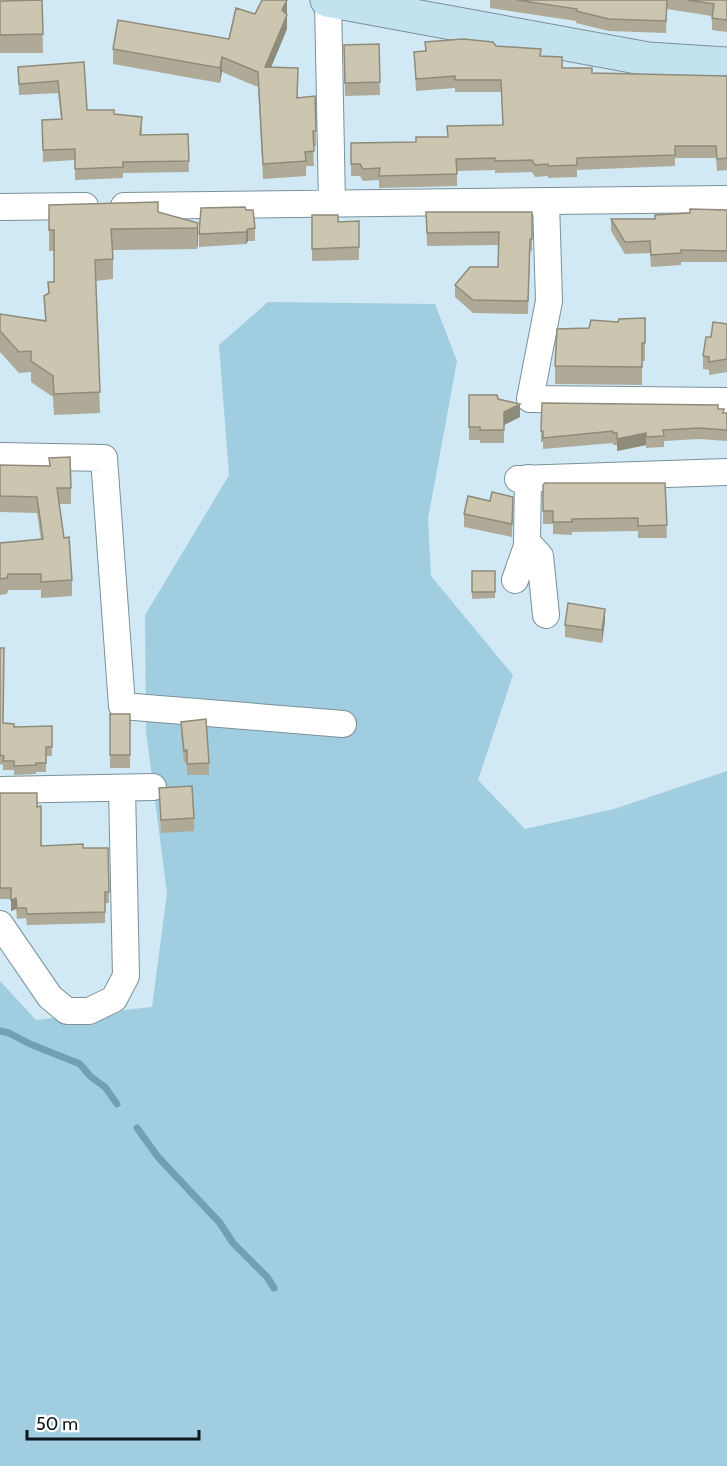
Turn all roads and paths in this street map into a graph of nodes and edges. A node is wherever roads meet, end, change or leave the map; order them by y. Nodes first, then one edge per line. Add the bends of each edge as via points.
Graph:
1 (327, 0) edge
2 (727, 64) edge
3 (727, 199) edge
4 (546, 201) junction
5 (332, 204) junction
6 (0, 207) edge
7 (727, 401) edge
8 (0, 456) edge
9 (727, 472) edge
10 (528, 543) junction
11 (515, 580) dead end
12 (546, 615) dead end
13 (343, 724) dead end
14 (153, 787) dead end
15 (122, 788) junction
16 (0, 790) edge
17 (0, 924) edge

1 - 2 street via 648,59
1 - 5 street
3 - 4 street
4 - 5 street
4 - 7 street via 549,302 530,399 664,389
5 - 6 street
8 - 13 street via 104,458 122,706
9 - 10 street via 523,478
10 - 11 street
10 - 12 street via 540,556
14 - 15 street
15 - 16 street
15 - 17 street via 126,976 114,999 89,1011 67,1011 51,997

